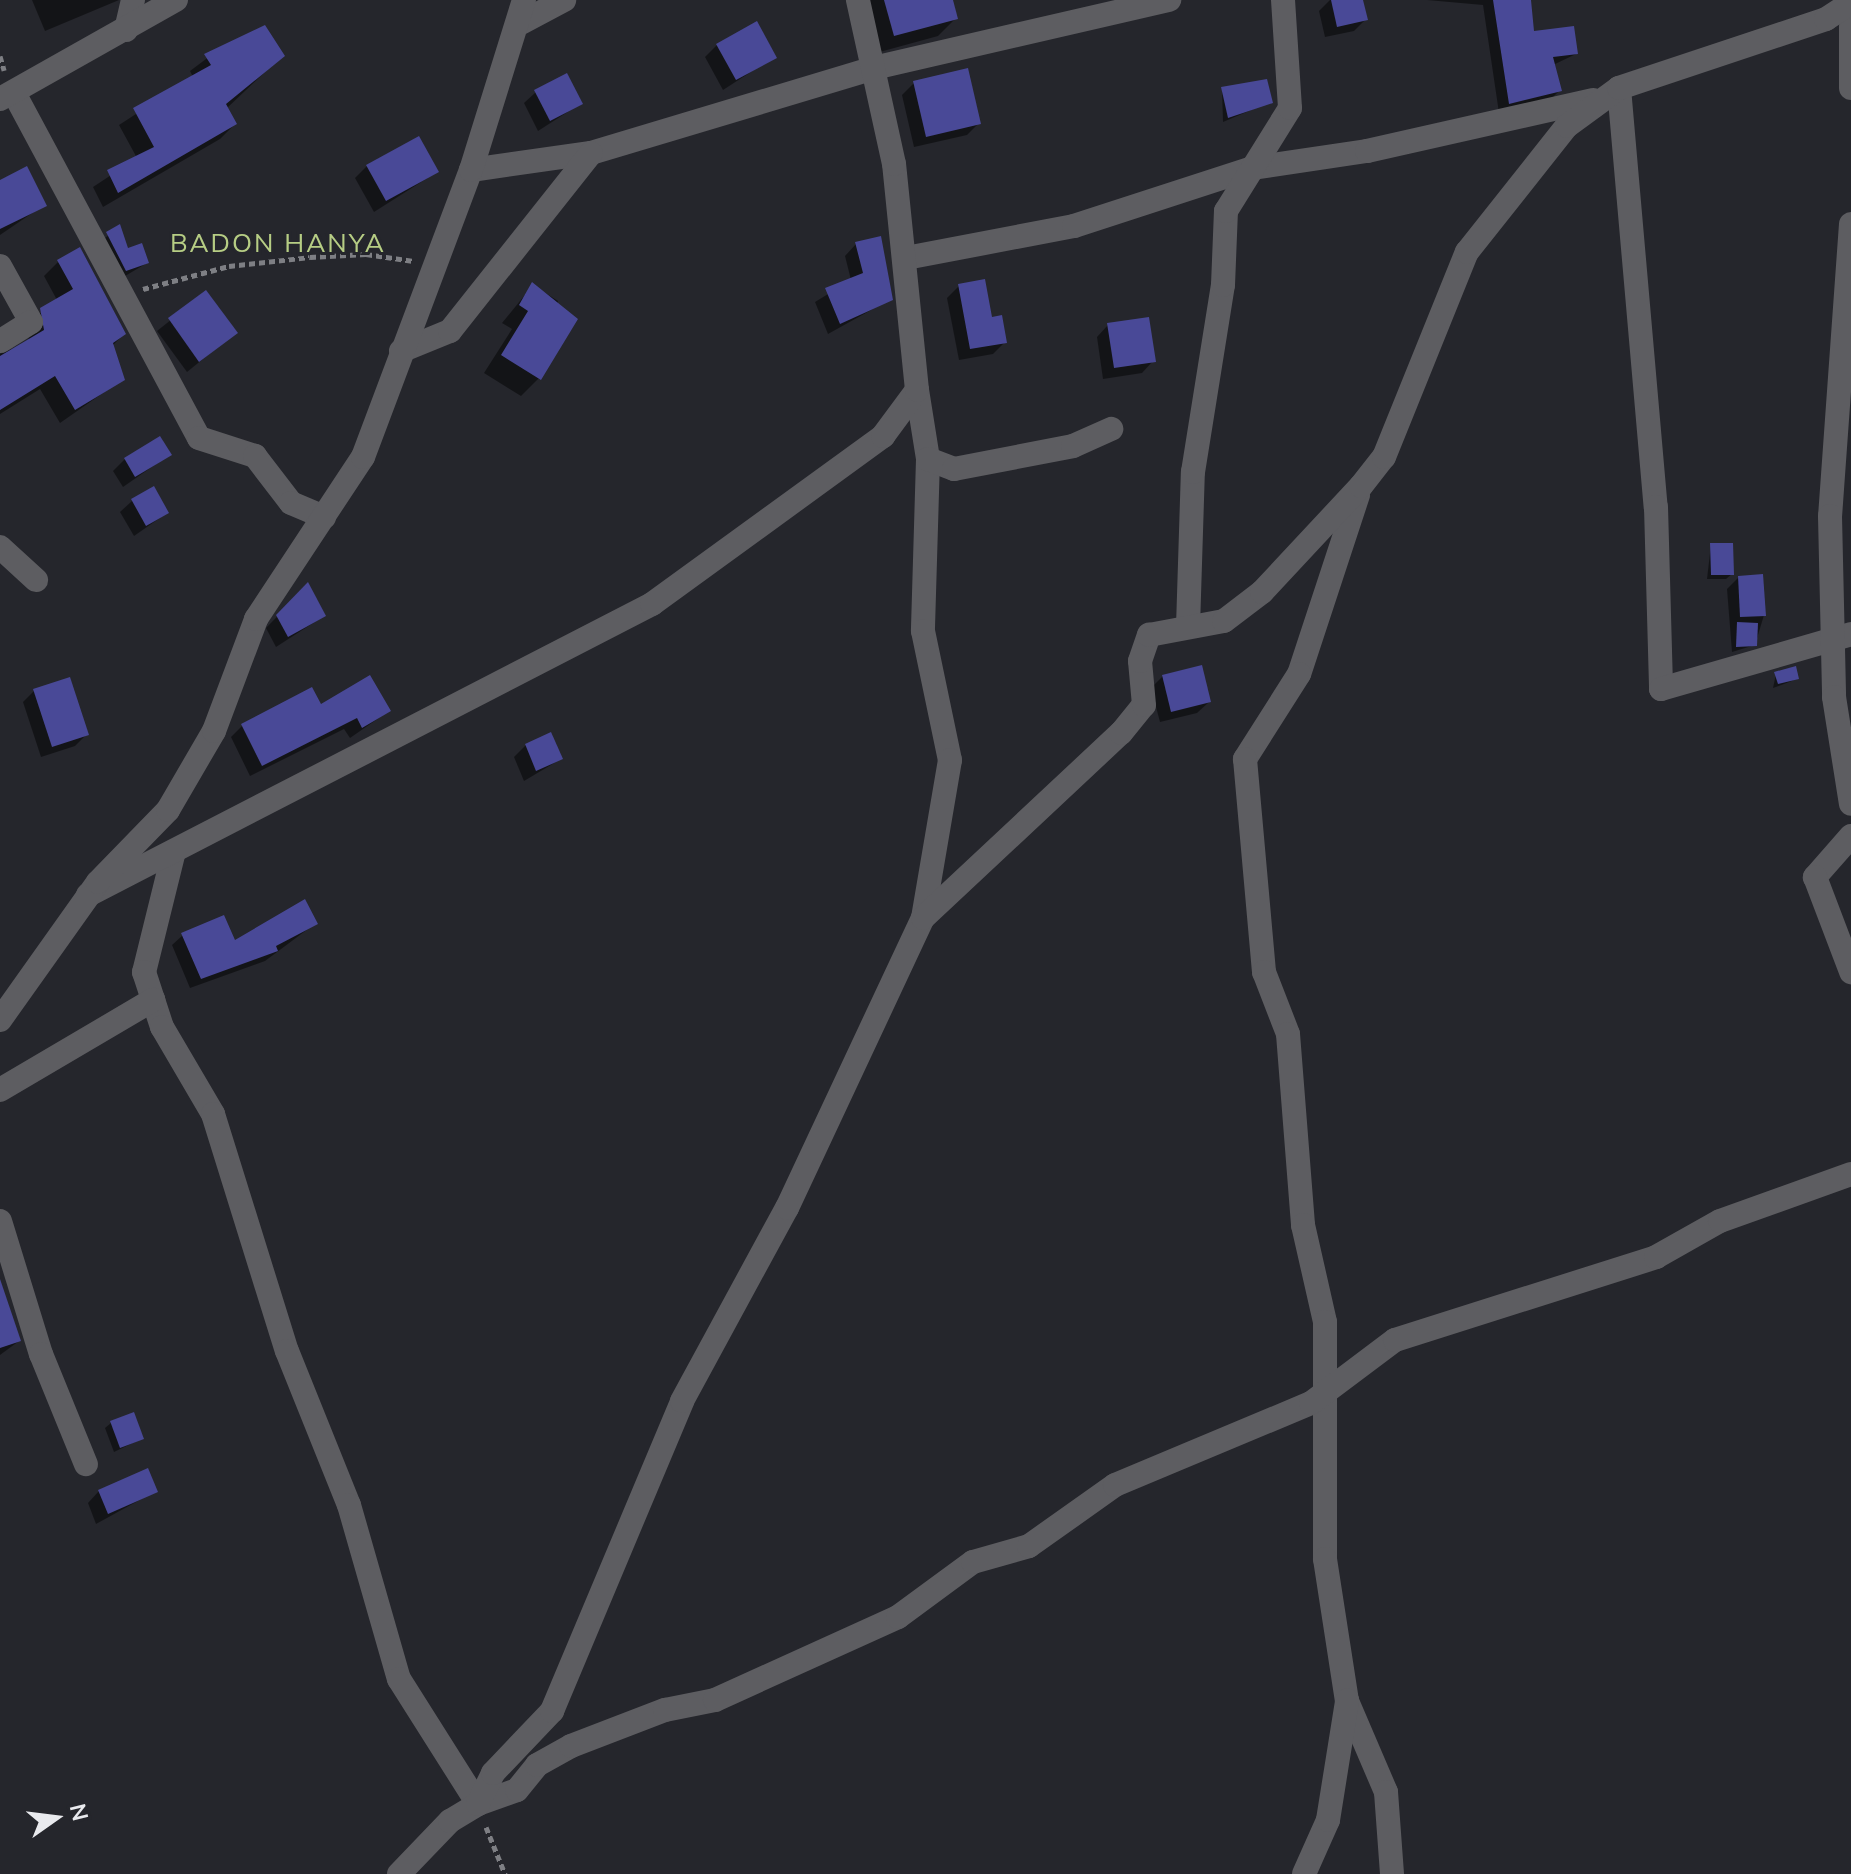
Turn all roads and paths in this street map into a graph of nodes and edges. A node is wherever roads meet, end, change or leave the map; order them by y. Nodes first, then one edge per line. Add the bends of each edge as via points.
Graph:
1 (133, 0) edge
2 (176, 0) edge
3 (564, 0) edge
4 (858, 0) edge
5 (1169, 0) edge
6 (1283, 0) edge
7 (1851, 3) edge
8 (522, 11) edge
9 (1851, 27) edge
10 (126, 30) junction
11 (878, 67) junction
12 (1619, 88) junction
13 (1851, 88) edge
14 (7, 96) edge
15 (1593, 100) junction
16 (591, 153) junction
17 (1253, 168) junction
18 (471, 170) junction
19 (1851, 224) edge
20 (906, 258) junction
21 (433, 265) junction
22 (0, 266) edge
23 (120, 298) junction
24 (0, 341) edge
25 (401, 351) junction
26 (917, 390) junction
27 (1111, 429) dead end
28 (928, 459) junction
29 (1361, 486) junction
30 (324, 517) junction
31 (0, 547) edge
32 (36, 580) dead end
33 (1188, 627) junction
34 (1842, 636) edge
35 (1851, 804) edge
36 (1851, 836) edge
37 (174, 851) junction
38 (88, 895) junction
39 (923, 918) junction
40 (1851, 972) edge
41 (153, 1000) junction
42 (0, 1020) edge
43 (0, 1090) edge
44 (1851, 1174) edge
45 (0, 1221) edge
46 (1325, 1391) junction
47 (86, 1464) dead end
48 (1347, 1701) junction
49 (478, 1804) junction
50 (399, 1874) edge
51 (505, 1874) edge
52 (1304, 1874) edge
53 (1392, 1874) edge

1 - 10 street
2 - 10 street
3 - 8 street
4 - 11 street
5 - 11 street
6 - 17 street via 1290,108
7 - 12 street via 1826,19
8 - 18 street
9 - 13 street
10 - 14 street
11 - 16 street
11 - 20 street
12 - 15 street
12 - 34 street via 1656,507 1661,689
14 - 23 street
15 - 17 street via 1367,151
15 - 29 street via 1467,252 1384,457
16 - 18 street
16 - 25 street via 450,331
17 - 20 street via 1074,226
17 - 33 street via 1226,211 1223,285 1193,472
18 - 21 street
19 - 34 street via 1830,516
20 - 26 street
21 - 23 path via 366,254 310,257 229,266
21 - 25 street
22 - 24 street via 31,322
23 - 30 street via 199,438 255,456 291,503
25 - 30 street via 363,457
26 - 28 street
26 - 37 street via 883,436 795,494 652,604
27 - 28 street via 1073,446 954,469
28 - 39 street via 923,631 950,760
29 - 33 street via 1262,592 1224,621
29 - 46 street via 1299,674 1245,759 1264,972 1288,1034 1303,1225 1325,1322
30 - 38 street via 256,619 192,772 168,810
31 - 32 street
33 - 39 street via 1149,635 1140,661 1144,705 1129,724
34 - 35 street
36 - 40 street via 1815,877
37 - 38 street
37 - 41 street via 144,972
38 - 42 street
39 - 49 street via 787,1208 682,1401 552,1711 493,1773
41 - 43 street
41 - 49 street via 213,1114 287,1351 349,1505 399,1679
44 - 46 street via 1720,1221 1656,1257 1395,1340
45 - 47 street via 41,1354
46 - 48 street via 1325,1559
46 - 49 street via 1271,1422 1198,1445 1115,1485 1029,1546 973,1562 898,1617 715,1700 665,1710 571,1746 537,1765 517,1790
48 - 52 street via 1328,1820
48 - 53 street via 1386,1792
49 - 50 street via 450,1821
49 - 51 path

